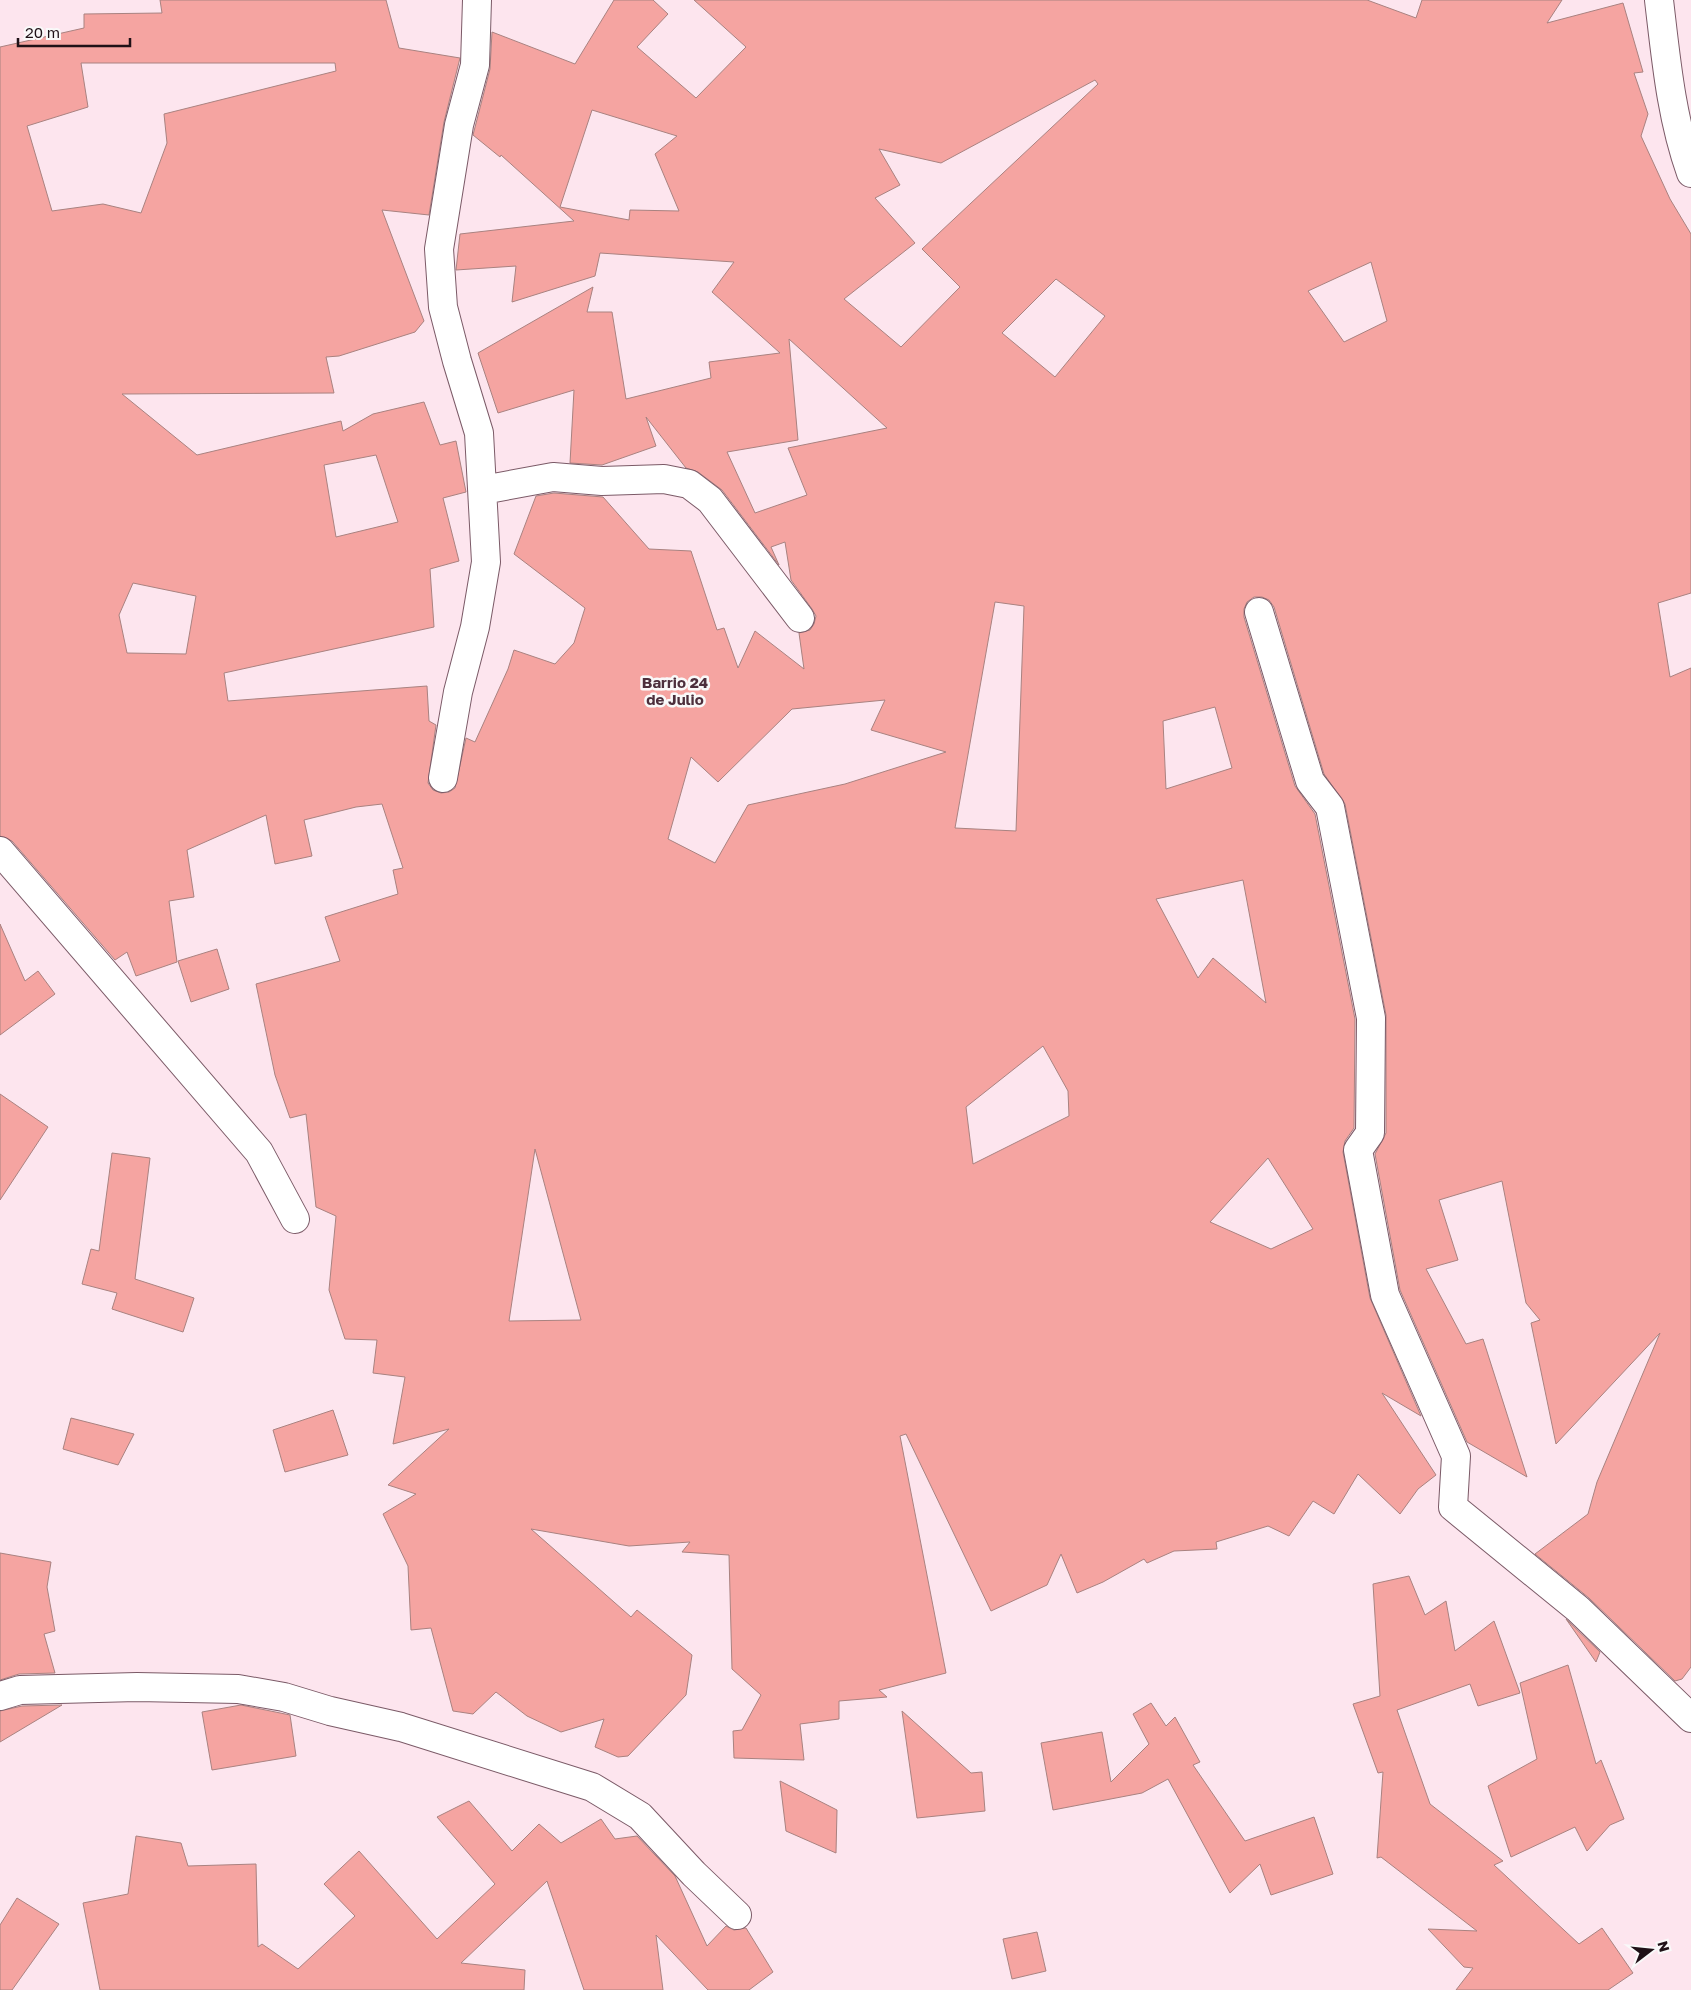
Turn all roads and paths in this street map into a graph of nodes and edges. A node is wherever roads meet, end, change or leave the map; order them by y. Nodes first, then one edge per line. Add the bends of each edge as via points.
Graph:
1 (477, 0) edge
2 (1659, 0) edge
3 (1691, 173) edge
4 (484, 490) junction
5 (1259, 612) dead end
6 (800, 618) dead end
7 (443, 778) dead end
8 (0, 851) edge
9 (295, 1220) dead end
10 (0, 1696) edge
11 (1691, 1718) edge
12 (737, 1915) dead end

1 - 4 street via 475,65 460,125 439,249 443,307 479,433
2 - 3 street via 1671,100
4 - 6 street via 553,477 602,481 664,479 689,484 710,500
4 - 7 street via 486,562
5 - 11 street via 1310,782 1330,807 1370,1018 1370,1133 1358,1150 1385,1294 1456,1456 1453,1507 1578,1609
8 - 9 street via 259,1152
10 - 12 street via 20,1690 238,1689 284,1697 401,1728 592,1786 640,1816

